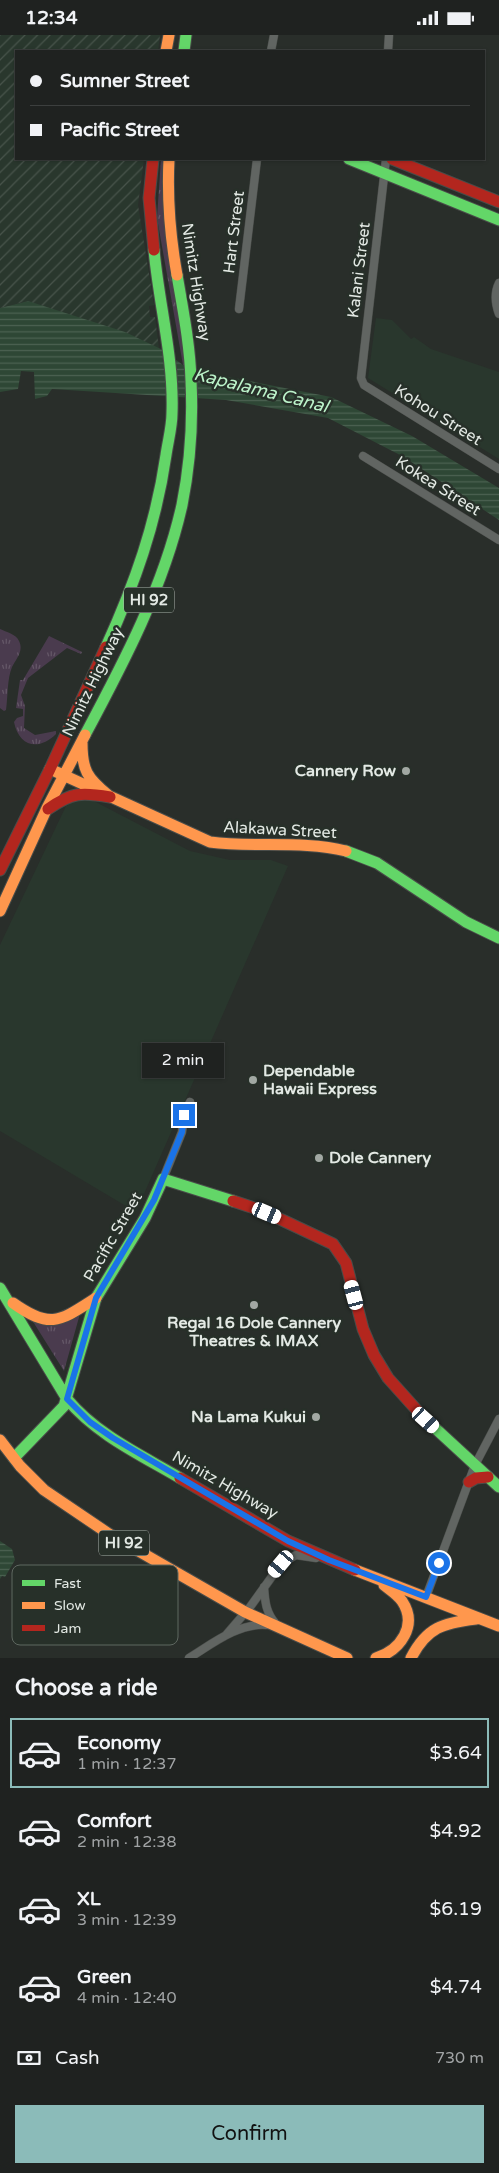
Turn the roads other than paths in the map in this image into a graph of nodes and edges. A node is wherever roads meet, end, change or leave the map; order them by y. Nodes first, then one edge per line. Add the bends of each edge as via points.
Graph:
1 (169, 35) edge
2 (186, 35) edge
3 (274, 35) edge
4 (389, 35) edge
5 (166, 50) edge
6 (184, 50) edge
7 (271, 50) edge
8 (388, 50) edge
9 (153, 160) edge
10 (170, 160) edge
11 (257, 160) edge
12 (352, 160) edge
13 (386, 160) edge
14 (394, 160) edge
15 (385, 173) junction
16 (499, 202) edge
17 (499, 220) edge
18 (499, 283) edge
19 (239, 309) dead end
20 (499, 314) edge
21 (364, 385) joint
22 (363, 456) dead end
23 (499, 469) edge
24 (499, 540) edge
25 (82, 742) junction
26 (50, 769) junction
27 (64, 775) junction
28 (110, 797) junction
29 (48, 809) junction
30 (0, 870) edge
31 (0, 911) edge
32 (499, 938) edge
33 (190, 1103) dead end
34 (162, 1179) junction
35 (2, 1292) edge
36 (96, 1298) junction
37 (67, 1399) junction
38 (499, 1419) edge
39 (0, 1440) edge
40 (14, 1459) junction
41 (475, 1465) junction
42 (488, 1477) junction
43 (469, 1482) junction
44 (499, 1487) edge
45 (329, 1560) junction
46 (164, 1565) edge
47 (178, 1573) edge
48 (373, 1577) junction
49 (264, 1587) junction
50 (426, 1597) junction
51 (245, 1612) junction
52 (479, 1618) junction
53 (271, 1625) junction
54 (499, 1626) edge
55 (286, 1632) junction
56 (226, 1635) junction
57 (398, 1655) edge
58 (189, 1658) edge
59 (348, 1658) edge
60 (376, 1658) edge
61 (411, 1658) edge

1 - 5 main road
2 - 6 main road
3 - 7 street
4 - 8 street
9 - 26 main road, Nimitz Highway / HI 92 via 149,198 156,275 169,348 172,414 161,489 148,542 130,593
10 - 25 main road, Nimitz Highway / HI 92 via 168,215 191,355 192,411 183,494 168,551 143,614
11 - 19 street, Hart Street
12 - 15 main road
13 - 15 street, Kalani Street
14 - 16 main road
15 - 17 main road
15 - 21 street, Kalani Street via 367,315 361,378
18 - 20 street via 495,290
21 - 23 street, Kohou Street
22 - 24 street, Kokea Street
25 - 27 main road, Nimitz Highway / HI 92
25 - 28 main road via 82,763 86,775
26 - 27 main road, Alakawa Street
26 - 30 main road, Nimitz Highway / HI 92
27 - 28 main road, Alakawa Street
27 - 29 main road, Nimitz Highway / HI 92
28 - 29 main road via 81,791
28 - 32 main road, Alakawa Street via 210,842 238,846 316,846 352,852 378,863 466,922
29 - 31 main road, Nimitz Highway / HI 92
33 - 34 street, Pacific Street via 184,1115 182,1132
34 - 36 main road, Pacific Street via 145,1218
34 - 41 main road via 263,1211 333,1244 346,1263 363,1329 384,1373 412,1407
35 - 36 main road via 26,1313 50,1321 69,1316
35 - 37 main road, Nimitz Highway
36 - 37 main road, Pacific Street
37 - 40 main road, Pacific Street via 64,1407
37 - 45 main road, Nimitz Highway via 90,1422 113,1438 268,1529
38 - 41 street
39 - 40 main road, HI 92
40 - 46 main road, HI 92 via 44,1489 87,1520
41 - 42 main road
41 - 43 street
42 - 43 main road
42 - 44 main road
43 - 50 street
45 - 48 main road, Nimitz Highway
45 - 49 street via 302,1555 291,1557 281,1564
47 - 51 main road, HI 92
48 - 50 main road, Nimitz Highway
48 - 57 main road via 394,1593 406,1609 409,1621 407,1634
49 - 51 street
49 - 55 street via 268,1614
50 - 52 main road, Nimitz Highway
51 - 53 main road, HI 92
51 - 56 street
52 - 54 main road, Nimitz Highway
52 - 61 main road via 434,1628 420,1641
53 - 55 main road, HI 92
53 - 56 street via 253,1625
55 - 59 main road, HI 92
56 - 58 street
57 - 60 main road

